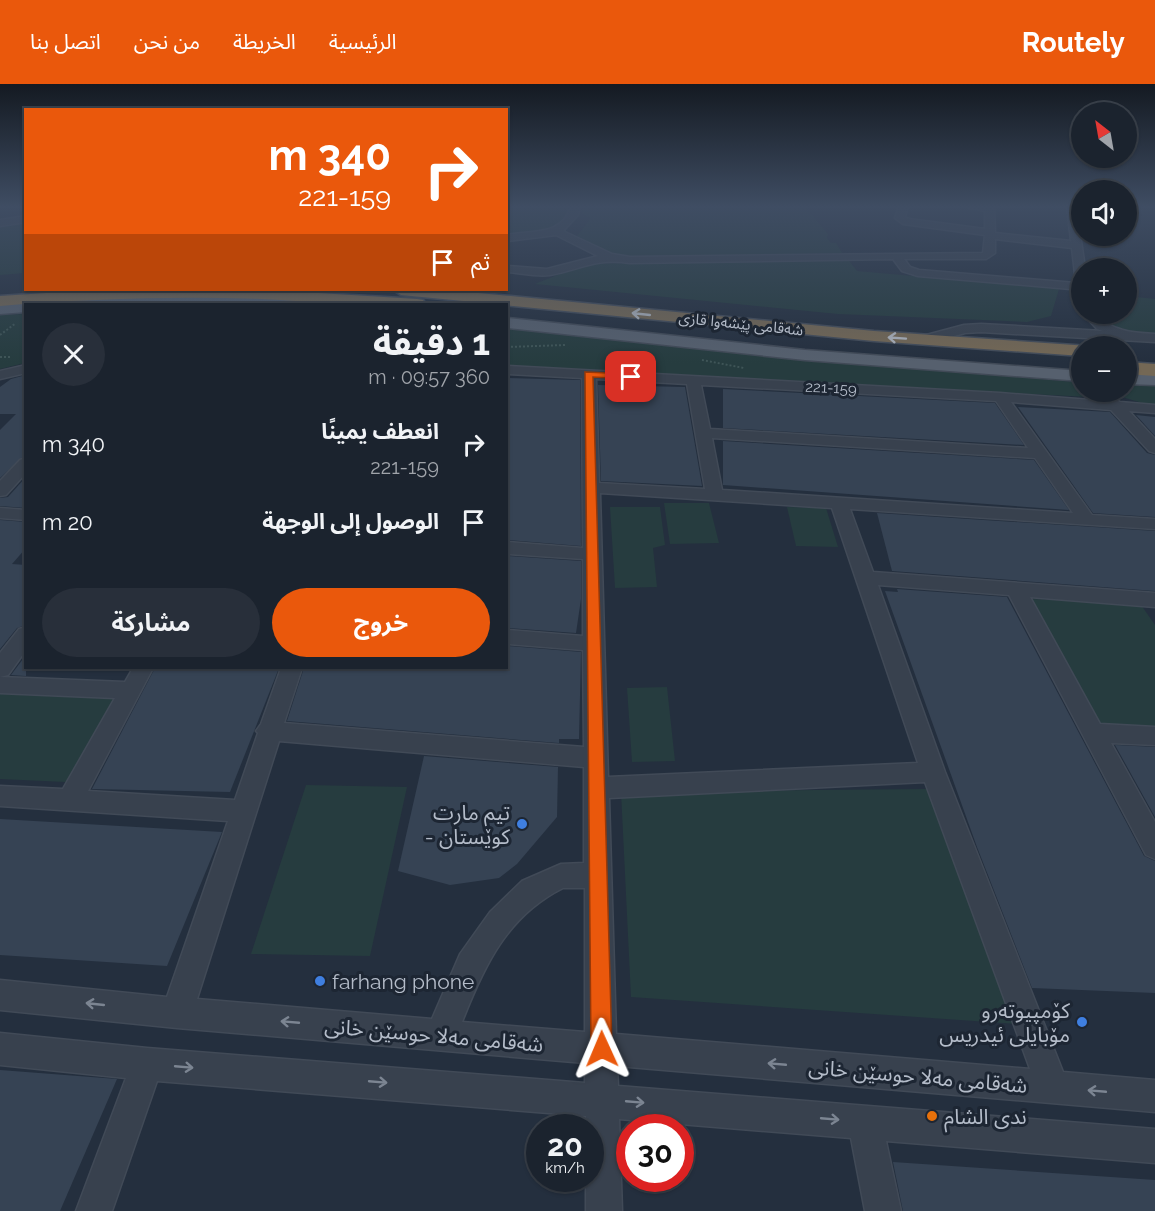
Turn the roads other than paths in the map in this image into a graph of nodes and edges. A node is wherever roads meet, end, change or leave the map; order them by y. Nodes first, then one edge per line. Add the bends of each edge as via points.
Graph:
1 (598, 259) edge
2 (623, 259) edge
3 (727, 259) edge
4 (898, 259) edge
5 (508, 269) edge
6 (1071, 285) edge
7 (24, 289) edge
8 (0, 291) edge
9 (250, 291) edge
10 (411, 291) edge
11 (239, 292) junction
12 (314, 297) edge
13 (0, 301) edge
14 (174, 302) edge
15 (118, 303) edge
16 (402, 303) edge
17 (24, 307) edge
18 (0, 309) edge
19 (508, 314) edge
20 (508, 323) edge
21 (591, 323) junction
22 (1071, 324) edge
23 (1097, 324) edge
24 (954, 332) junction
25 (1053, 332) junction
26 (612, 334) junction
27 (1078, 336) edge
28 (1117, 336) edge
29 (1155, 338) edge
30 (924, 340) junction
31 (1137, 342) edge
32 (1155, 343) edge
33 (1137, 347) edge
34 (1071, 349) edge
35 (1155, 354) edge
36 (1071, 364) edge
37 (1137, 369) edge
38 (24, 370) edge
39 (508, 370) edge
40 (1155, 370) edge
41 (589, 374) junction
42 (1071, 375) edge
43 (3, 376) edge
44 (1137, 379) edge
45 (693, 380) junction
46 (1155, 380) edge
47 (1000, 398) junction
48 (1113, 402) edge
49 (1116, 405) junction
50 (1155, 409) edge
51 (703, 432) junction
52 (1155, 448) edge
53 (1041, 454) junction
54 (24, 465) edge
55 (591, 487) junction
56 (0, 491) edge
57 (714, 493) junction
58 (839, 502) junction
59 (0, 513) edge
60 (24, 515) edge
61 (1086, 519) junction
62 (1155, 524) edge
63 (508, 548) edge
64 (592, 554) junction
65 (864, 578) junction
66 (1016, 590) junction
67 (1155, 601) edge
68 (24, 637) edge
69 (508, 637) edge
70 (594, 644) junction
71 (0, 669) edge
72 (142, 669) edge
73 (291, 669) edge
74 (0, 686) edge
75 (130, 690) junction
76 (268, 731) junction
77 (1095, 734) junction
78 (1155, 736) edge
79 (596, 758) junction
80 (933, 772) junction
81 (596, 788) junction
82 (0, 796) edge
83 (70, 801) junction
84 (243, 811) junction
85 (1155, 847) edge
86 (598, 875) junction
87 (0, 994) edge
88 (177, 1013) junction
89 (441, 1035) junction
90 (0, 1049) edge
91 (602, 1049) junction
92 (147, 1064) junction
93 (1053, 1088) junction
94 (1155, 1096) edge
95 (602, 1100) junction
96 (865, 1122) junction
97 (1155, 1146) edge
98 (94, 1211) edge
99 (604, 1211) edge
100 (882, 1211) edge

1 - 5 street via 548,272
2 - 3 street
4 - 6 street via 906,269 918,273
7 - 8 highway
9 - 11 highway
30 -> 10 highway, شەقامی پێشەوا قازی
11 - 12 highway
11 - 13 highway via 107,293
12 - 14 main road
12 - 16 highway
14 - 15 main road
17 - 18 main road
19 - 21 highway, شەقامی پێشەوا قازی
20 - 26 main road
21 - 26 highway via 609,329
21 - 36 highway, شەقامی پێشەوا قازی
22 - 25 street
23 - 28 street
24 - 25 street via 981,328
24 - 30 street
24 - 32 street
25 - 27 street
26 - 42 main road via 805,355
29 - 31 street
30 - 34 highway, شەقامی پێشەوا قازی
33 - 35 highway
37 - 40 highway
38 - 43 street
39 - 41 street, 221-159
41 - 45 street, 221-159
41 - 55 street
44 - 46 main road
45 - 47 street, 221-159
45 - 51 street
47 - 49 street, 221-159
47 - 53 street
48 - 49 street
49 - 50 street, 221-159
49 - 52 street
51 - 53 street
51 - 57 street
53 - 61 street
54 - 56 street
55 - 57 street
55 - 64 street
57 - 58 street
58 - 61 street
58 - 65 street
59 - 60 street
61 - 62 street
63 - 64 street
64 - 70 street
65 - 66 street
65 - 80 street
66 - 67 street
66 - 77 street
68 - 71 street
69 - 70 street
70 - 79 street
72 - 75 street
73 - 76 street
74 - 75 street
75 - 83 street
76 - 79 street
76 - 84 street
77 - 78 street
77 - 85 street
79 - 81 street
80 - 81 street
80 - 93 street
81 - 86 street
82 - 83 street
83 - 84 street
84 - 88 street
86 - 89 street via 561,876 532,890 500,921 470,964
86 - 91 street
88 -> 87 street, شەقامی مەلا حوسێن خانی
89 -> 88 street, شەقامی مەلا حوسێن خانی
89 - 91 street, شەقامی مەلا حوسێن خانی
90 - 92 street
93 -> 91 street, شەقامی مەلا حوسێن خانی
91 - 95 street
92 -> 95 street
92 - 98 street
94 -> 93 street, شەقامی مەلا حوسێن خانی
95 -> 96 street
95 - 99 street
96 - 97 street
96 - 100 street

